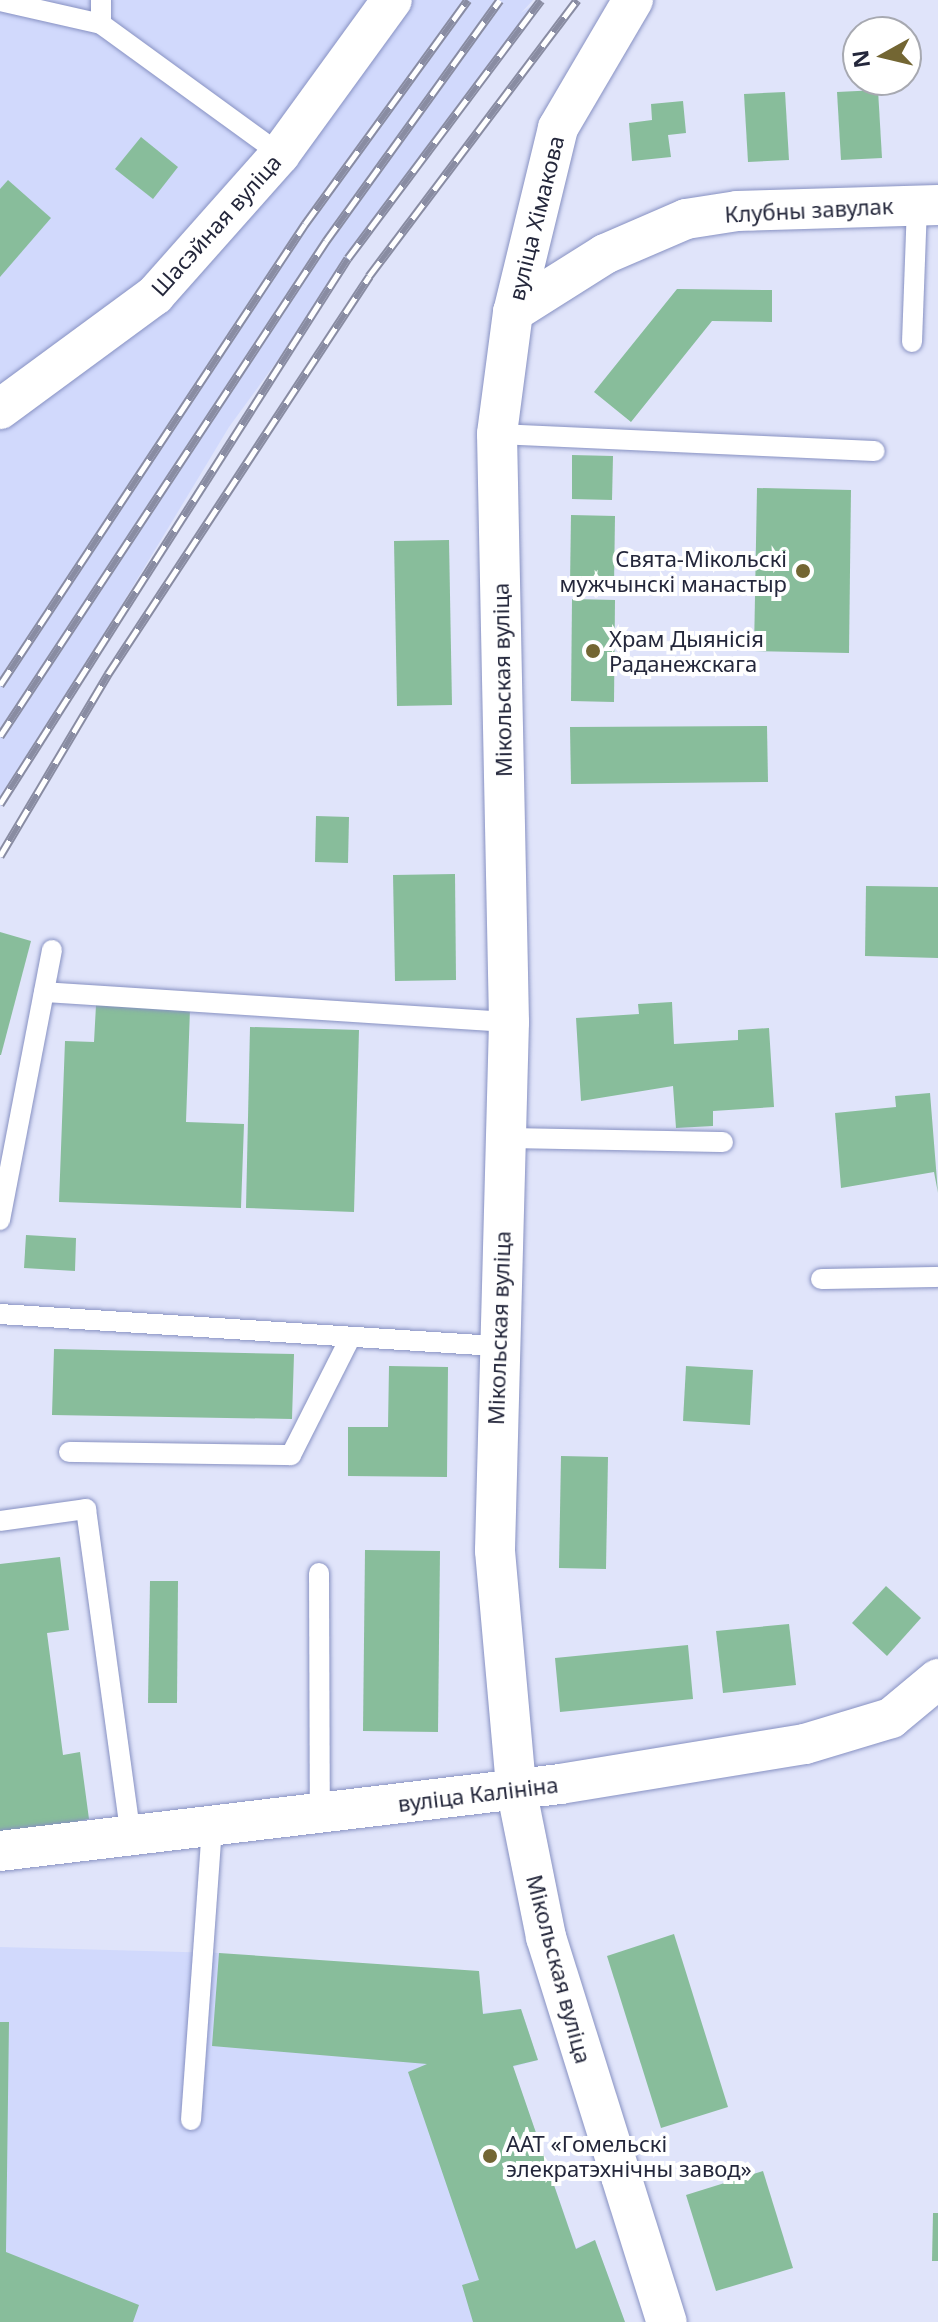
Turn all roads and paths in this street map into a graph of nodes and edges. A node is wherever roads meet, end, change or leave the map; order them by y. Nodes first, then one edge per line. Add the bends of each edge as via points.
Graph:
1 (101, 0) edge
2 (392, 0) edge
3 (633, 0) edge
4 (0, 1) edge
5 (101, 24) junction
6 (280, 154) junction
7 (928, 206) edge
8 (513, 312) junction
9 (912, 342) dead end
10 (0, 409) edge
11 (497, 434) junction
12 (875, 451) dead end
13 (52, 950) dead end
14 (44, 992) junction
15 (509, 1022) junction
16 (507, 1138) junction
17 (723, 1142) dead end
18 (0, 1220) edge
19 (938, 1277) edge
20 (821, 1279) dead end
21 (0, 1314) edge
22 (350, 1338) junction
23 (496, 1346) junction
24 (69, 1452) dead end
25 (0, 1521) edge
26 (319, 1573) dead end
27 (938, 1679) edge
28 (516, 1788) junction
29 (320, 1815) junction
30 (212, 1828) junction
31 (131, 1838) junction
32 (0, 1851) edge
33 (191, 2120) dead end
34 (667, 2322) edge

1 - 5 lane
2 - 6 street, Шасэйная вуліца
3 - 8 street, вуліца Хімакова via 558,128
4 - 5 lane
5 - 6 lane
6 - 10 street, Шасэйная вуліца via 155,295
7 - 8 street, Клубны завулак via 737,211 686,219 605,254
7 - 9 lane
8 - 11 street, Мікольская вуліца
11 - 12 lane
11 - 15 street, Мікольская вуліца
13 - 14 lane
14 - 15 lane
14 - 18 lane
15 - 16 street, Мікольская вуліца
16 - 17 lane
16 - 23 street, Мікольская вуліца
19 - 20 lane
21 - 22 lane
22 - 23 lane
22 - 24 lane via 291,1455
23 - 28 street, Мікольская вуліца via 495,1551
25 - 31 lane via 86,1509
26 - 29 lane
27 - 28 street, вуліца Калініна via 891,1718 860,1731
28 - 29 street, вуліца Калініна
28 - 34 street, Мікольская вуліца via 546,1937
29 - 30 street, вуліца Калініна
30 - 31 street, вуліца Калініна
30 - 33 lane
31 - 32 street, вуліца Калініна

